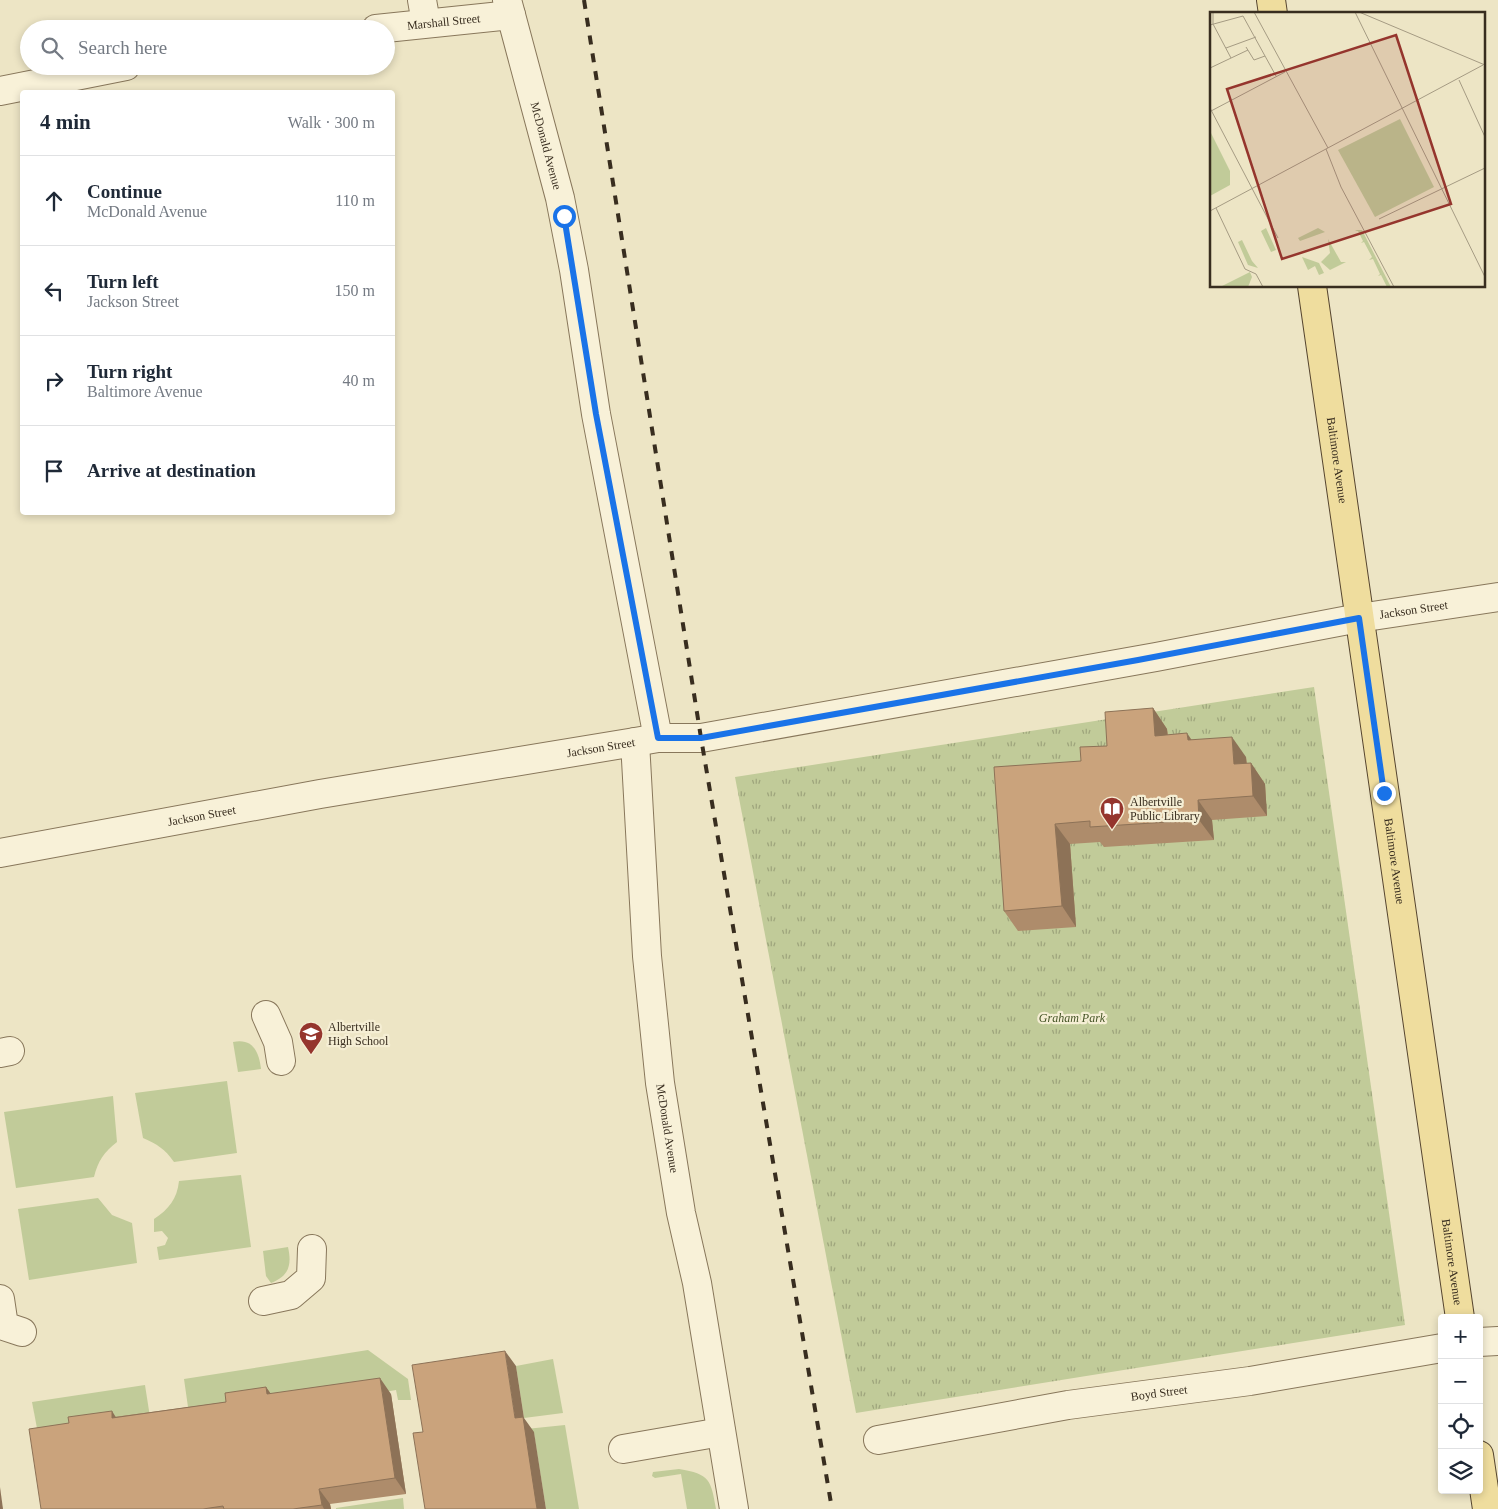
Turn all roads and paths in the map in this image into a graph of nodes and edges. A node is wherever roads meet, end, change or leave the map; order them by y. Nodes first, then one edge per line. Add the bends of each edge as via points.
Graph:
1 (509, 7) edge
2 (424, 12) edge
3 (395, 22) edge
4 (81, 75) edge
5 (0, 91) edge
6 (1312, 288) edge
7 (1498, 597) edge
8 (1359, 618) junction
9 (646, 740) junction
10 (0, 853) edge
11 (266, 1015) dead end
12 (281, 1061) dead end
13 (312, 1248) dead end
14 (0, 1299) edge
15 (263, 1302) dead end
16 (1459, 1314) edge
17 (22, 1332) dead end
18 (1498, 1341) edge
19 (1483, 1342) edge
20 (1438, 1349) edge
21 (721, 1432) junction
22 (878, 1440) dead end
23 (623, 1450) dead end
24 (1483, 1482) edge
25 (734, 1509) edge
26 (1487, 1509) edge

1 - 2 street, Marshall Street
1 - 9 street, McDonald Avenue via 543,128 574,270
2 - 3 street, Marshall Street
4 - 5 street
6 - 8 main road, Baltimore Avenue
7 - 8 street, Jackson Street
8 - 9 street, Jackson Street via 701,738
8 - 16 main road, Baltimore Avenue
9 - 10 street, Jackson Street via 320,794
9 - 21 street, McDonald Avenue via 648,956 660,1083
11 - 12 street via 278,1042
13 - 15 street via 311,1278 292,1294
14 - 17 street via 4,1326
18 - 19 street
20 - 22 street, Boyd Street via 1250,1381 1068,1405
21 - 23 street
21 - 25 street, McDonald Avenue
24 - 26 main road

